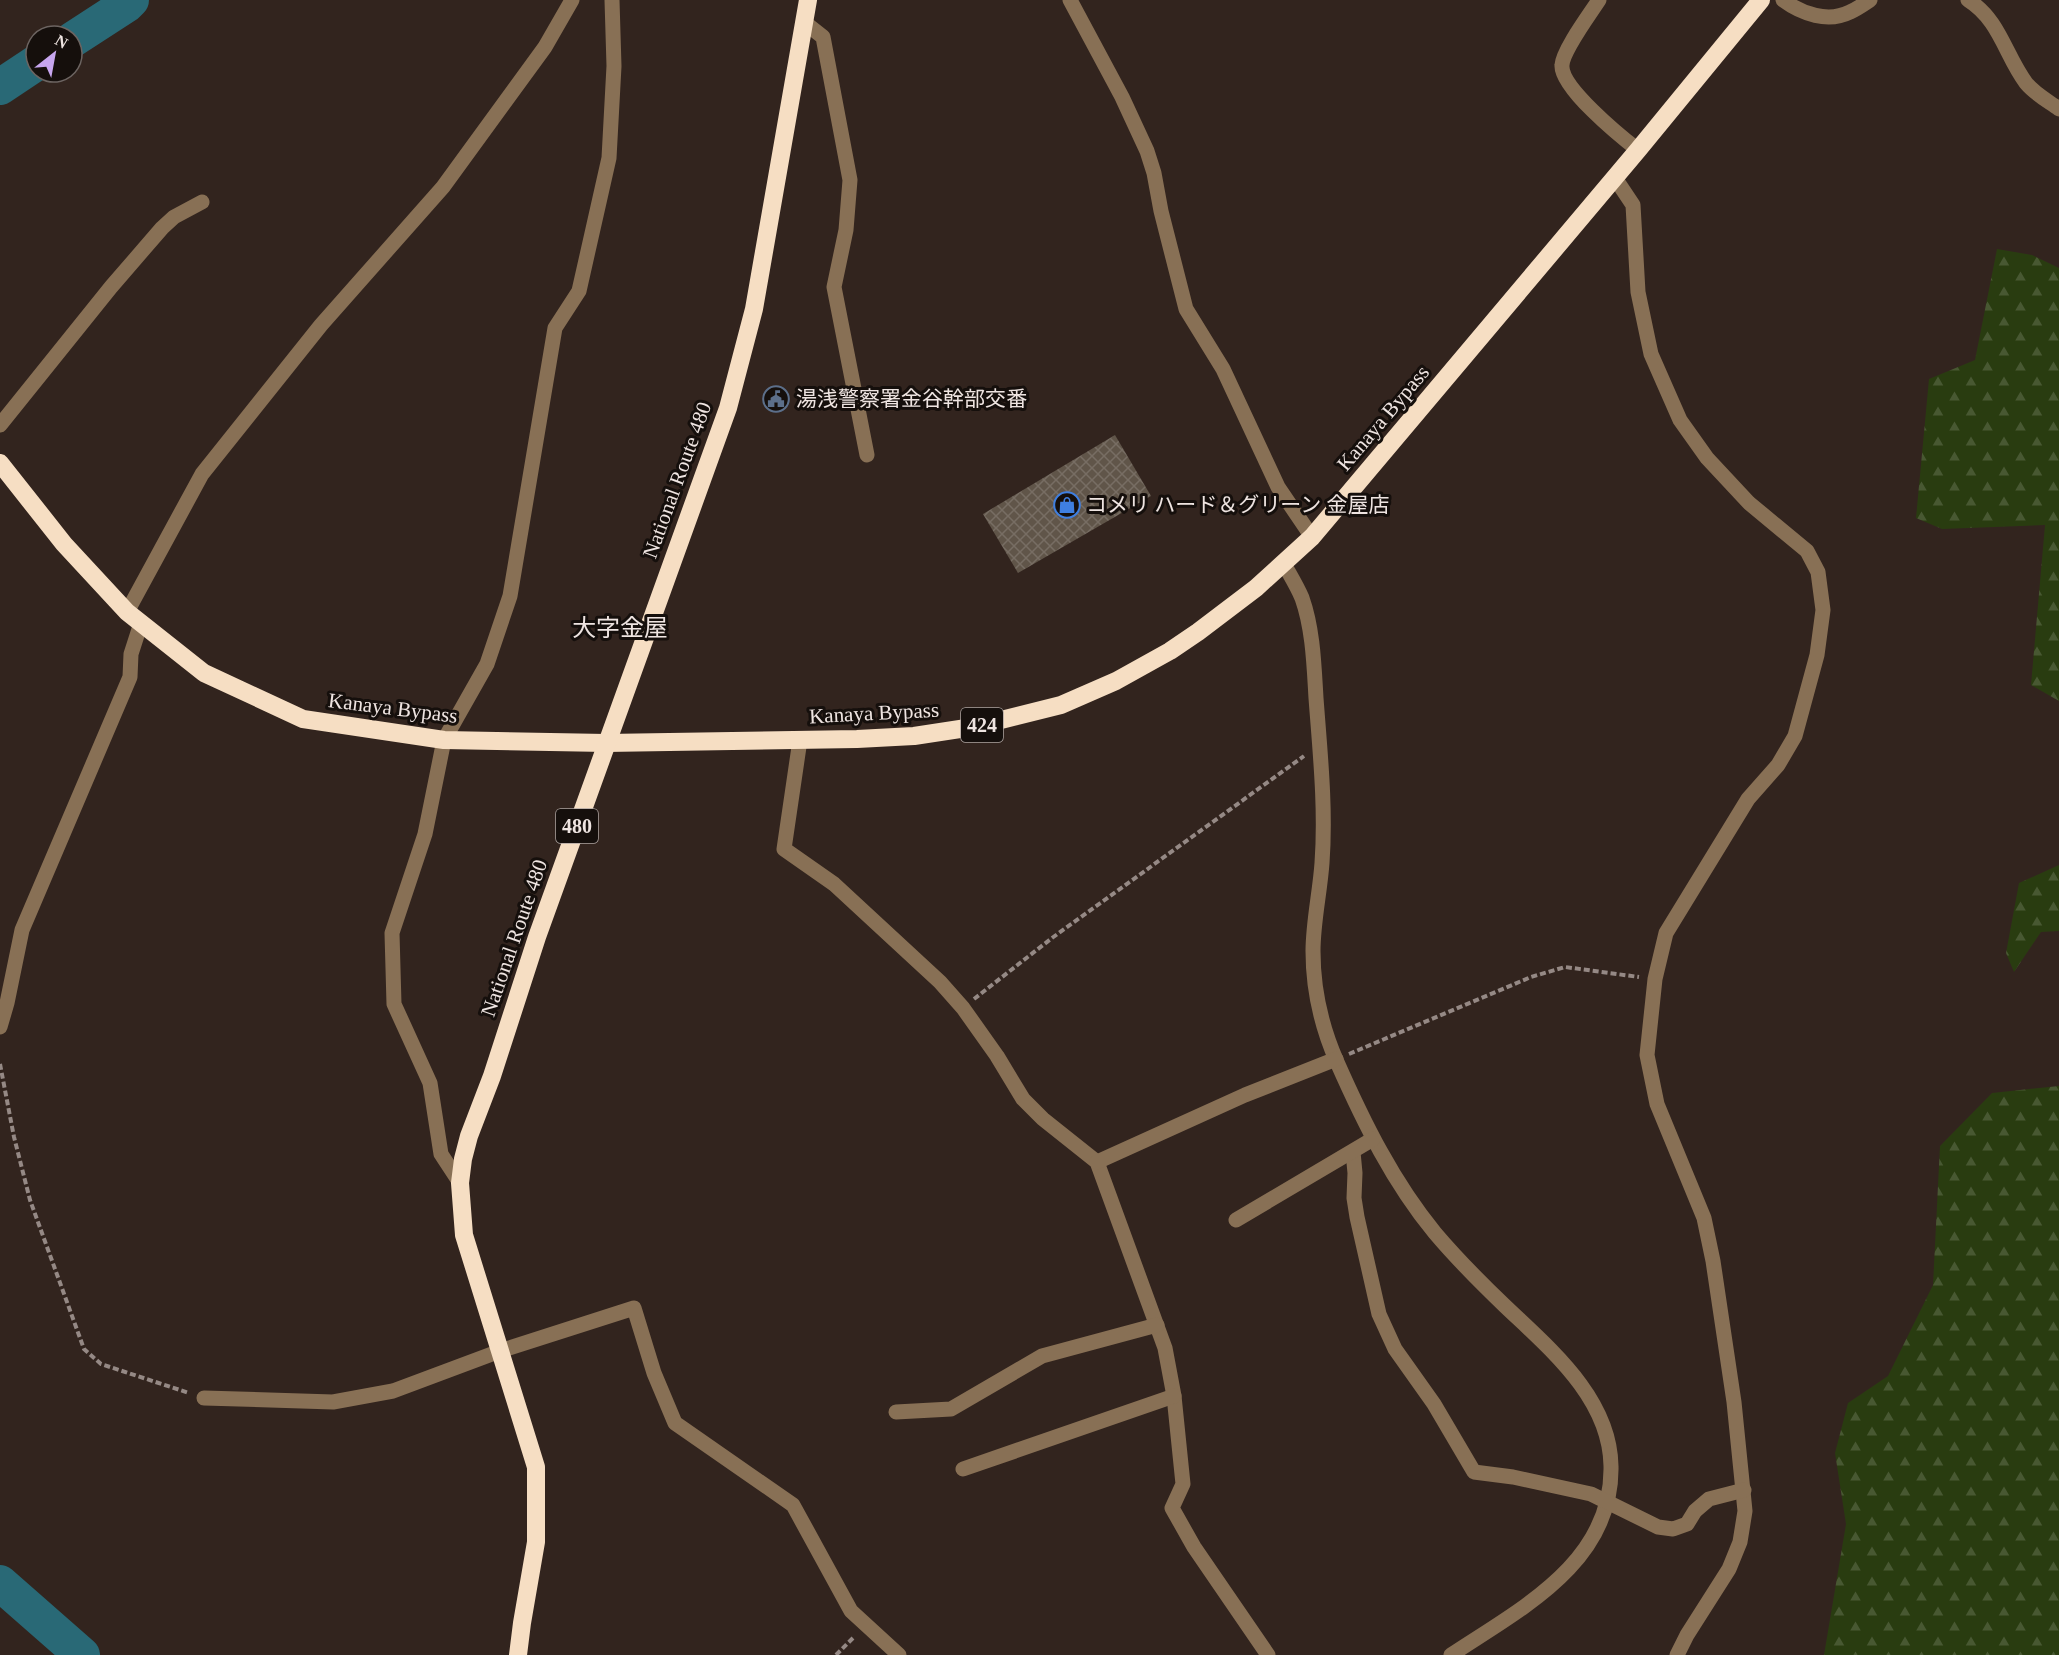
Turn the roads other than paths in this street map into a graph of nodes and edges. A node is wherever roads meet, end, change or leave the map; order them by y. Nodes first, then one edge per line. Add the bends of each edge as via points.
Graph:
1 (572, 0) edge
2 (612, 0) edge
3 (808, 0) edge
4 (1070, 0) edge
5 (1599, 0) edge
6 (1761, 0) edge
7 (1784, 0) edge
8 (1870, 0) edge
9 (1968, 0) edge
10 (804, 22) junction
11 (2059, 109) edge
12 (1638, 150) junction
13 (1615, 178) junction
14 (202, 202) dead end
15 (0, 425) edge
16 (867, 454) dead end
17 (0, 463) edge
18 (1312, 537) junction
19 (1284, 564) junction
20 (127, 612) junction
21 (141, 623) junction
22 (444, 740) junction
23 (800, 740) junction
24 (606, 743) junction
25 (0, 1027) edge
26 (1336, 1059) junction
27 (1373, 1138) junction
28 (1353, 1152) junction
29 (1097, 1162) junction
30 (460, 1183) junction
31 (1236, 1220) dead end
32 (1157, 1325) junction
33 (500, 1351) junction
34 (1174, 1396) junction
35 (204, 1398) road end
36 (896, 1412) dead end
37 (963, 1469) dead end
38 (1744, 1490) junction
39 (1607, 1502) junction
40 (518, 1655) edge
41 (899, 1655) edge
42 (1268, 1655) edge
43 (1451, 1655) edge
44 (1677, 1655) edge

1 - 20 street via 545,47 443,187 321,325 202,474
2 - 22 street via 614,66 609,159 579,291 555,328 510,597 488,664
3 - 10 highway, National Route 480 / 480
4 - 18 street via 1147,151 1186,309 1222,369 1278,487
5 - 12 street via 1565,53 1563,72 1576,93
6 - 12 highway, Kanaya Bypass / 424
7 - 8 street via 1815,16 1835,18
9 - 11 street via 1996,27 2028,85
10 - 16 street via 823,37 850,180 846,230 834,287
10 - 24 highway, National Route 480 / 480 via 754,309 728,408
12 - 13 highway, Kanaya Bypass / 424
13 - 18 highway, Kanaya Bypass / 424
13 - 38 street via 1633,206 1638,291 1651,354 1680,420 1707,458 1749,503 1807,551 1818,572 1823,610 1817,655 1795,736 1778,765 1748,799 1666,933 1655,979 1647,1055 1657,1104 1704,1218
14 - 15 street via 162,228
17 - 20 highway, Kanaya Bypass / 424 via 64,544
18 - 19 highway, Kanaya Bypass / 424
19 - 23 highway, Kanaya Bypass / 424 via 1170,651 1061,705 973,728 914,736
19 - 26 street via 1302,598 1311,638 1322,791 1322,862 1313,952 1318,1005
20 - 21 highway, Kanaya Bypass / 424
21 - 22 highway, Kanaya Bypass / 424 via 204,673 303,719
21 - 25 street via 131,654 130,677 22,930
22 - 24 highway, Kanaya Bypass / 424
22 - 30 street via 425,834 392,933 394,1004 430,1083 441,1154
23 - 24 highway, Kanaya Bypass / 424
23 - 29 street via 784,849 857,903 940,982 963,1008 1023,1099
24 - 30 highway, National Route 480 / 480 via 469,1137
26 - 27 street
26 - 29 street
27 - 28 street
27 - 39 street via 1434,1232 1550,1349 1580,1385 1602,1422 1608,1444 1611,1464
28 - 31 street
28 - 39 street via 1357,1217 1379,1314 1395,1349 1434,1404 1474,1472 1550,1484
29 - 32 street
30 - 33 highway, National Route 480 / 480 via 464,1235
32 - 34 street
32 - 36 street via 1042,1356 951,1409
33 - 35 street via 393,1391 333,1402
33 - 40 highway, National Route 480 / 480 via 536,1467 536,1542
33 - 41 street via 634,1308 675,1424 793,1505 851,1611
34 - 37 street
34 - 42 street via 1183,1484 1172,1508
38 - 39 street via 1709,1499 1687,1524 1673,1528 1658,1527
38 - 44 street via 1740,1542 1729,1569
39 - 43 street via 1596,1532 1563,1575 1518,1611

